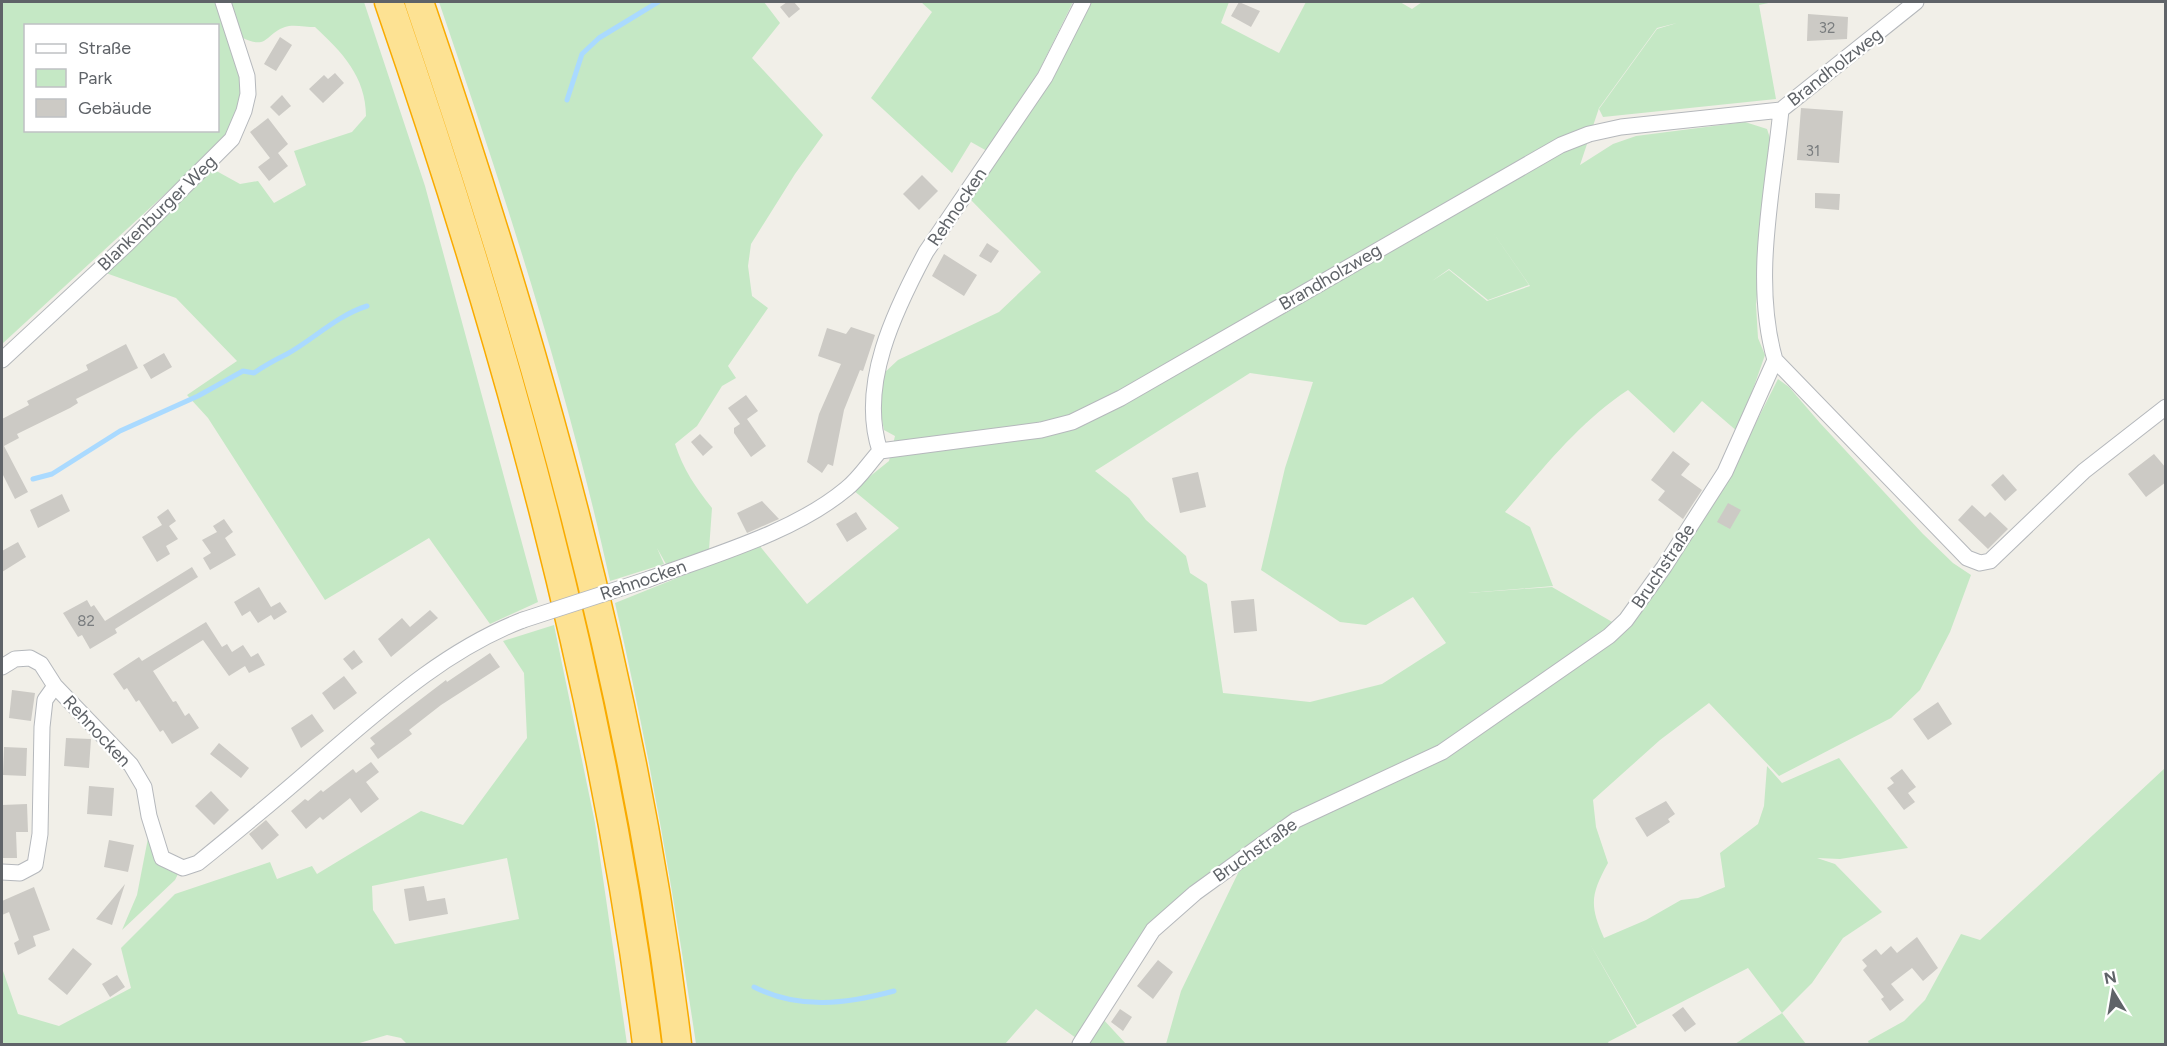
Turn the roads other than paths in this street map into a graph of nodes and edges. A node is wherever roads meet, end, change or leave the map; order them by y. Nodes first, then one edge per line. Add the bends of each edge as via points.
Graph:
1 (224, 2) edge
2 (389, 2) edge
3 (419, 2) edge
4 (1083, 2) edge
5 (1916, 2) edge
6 (1781, 110) junction
7 (2, 360) edge
8 (1775, 360) junction
9 (2166, 406) edge
10 (880, 451) junction
11 (2, 668) edge
12 (55, 686) junction
13 (2, 872) edge
14 (647, 1044) edge
15 (676, 1044) edge
16 (1080, 1044) edge

1 - 7 street, Blankenburger Weg via 247,76 244,111 232,139
2 - 14 highway via 470,244 564,590 594,726
3 - 15 highway via 535,363 574,513 629,744 654,884
4 - 10 street, Rehnocken via 1045,77 911,280 877,374 873,411
5 - 6 street, Brandholzweg
6 - 8 street, Brandholzweg via 1764,280 1766,323
6 - 10 street, Brandholzweg via 1589,134 1561,145 1121,398 1072,422 1041,430
8 - 9 street via 1953,546 1980,563 1990,561 2084,471
8 - 16 street, Bruchstraße via 1725,472 1626,620 1609,636 1442,752 1296,820 1195,893 1153,930
10 - 12 street, Rehnocken, bridge via 848,488 821,508 743,544 494,631 396,696 198,864 183,868 162,858 144,787 131,765
11 - 12 street, Rehnocken via 15,659 30,658 41,664
12 - 13 street, Rehnocken via 45,700 42,727 40,834 35,866 20,873

